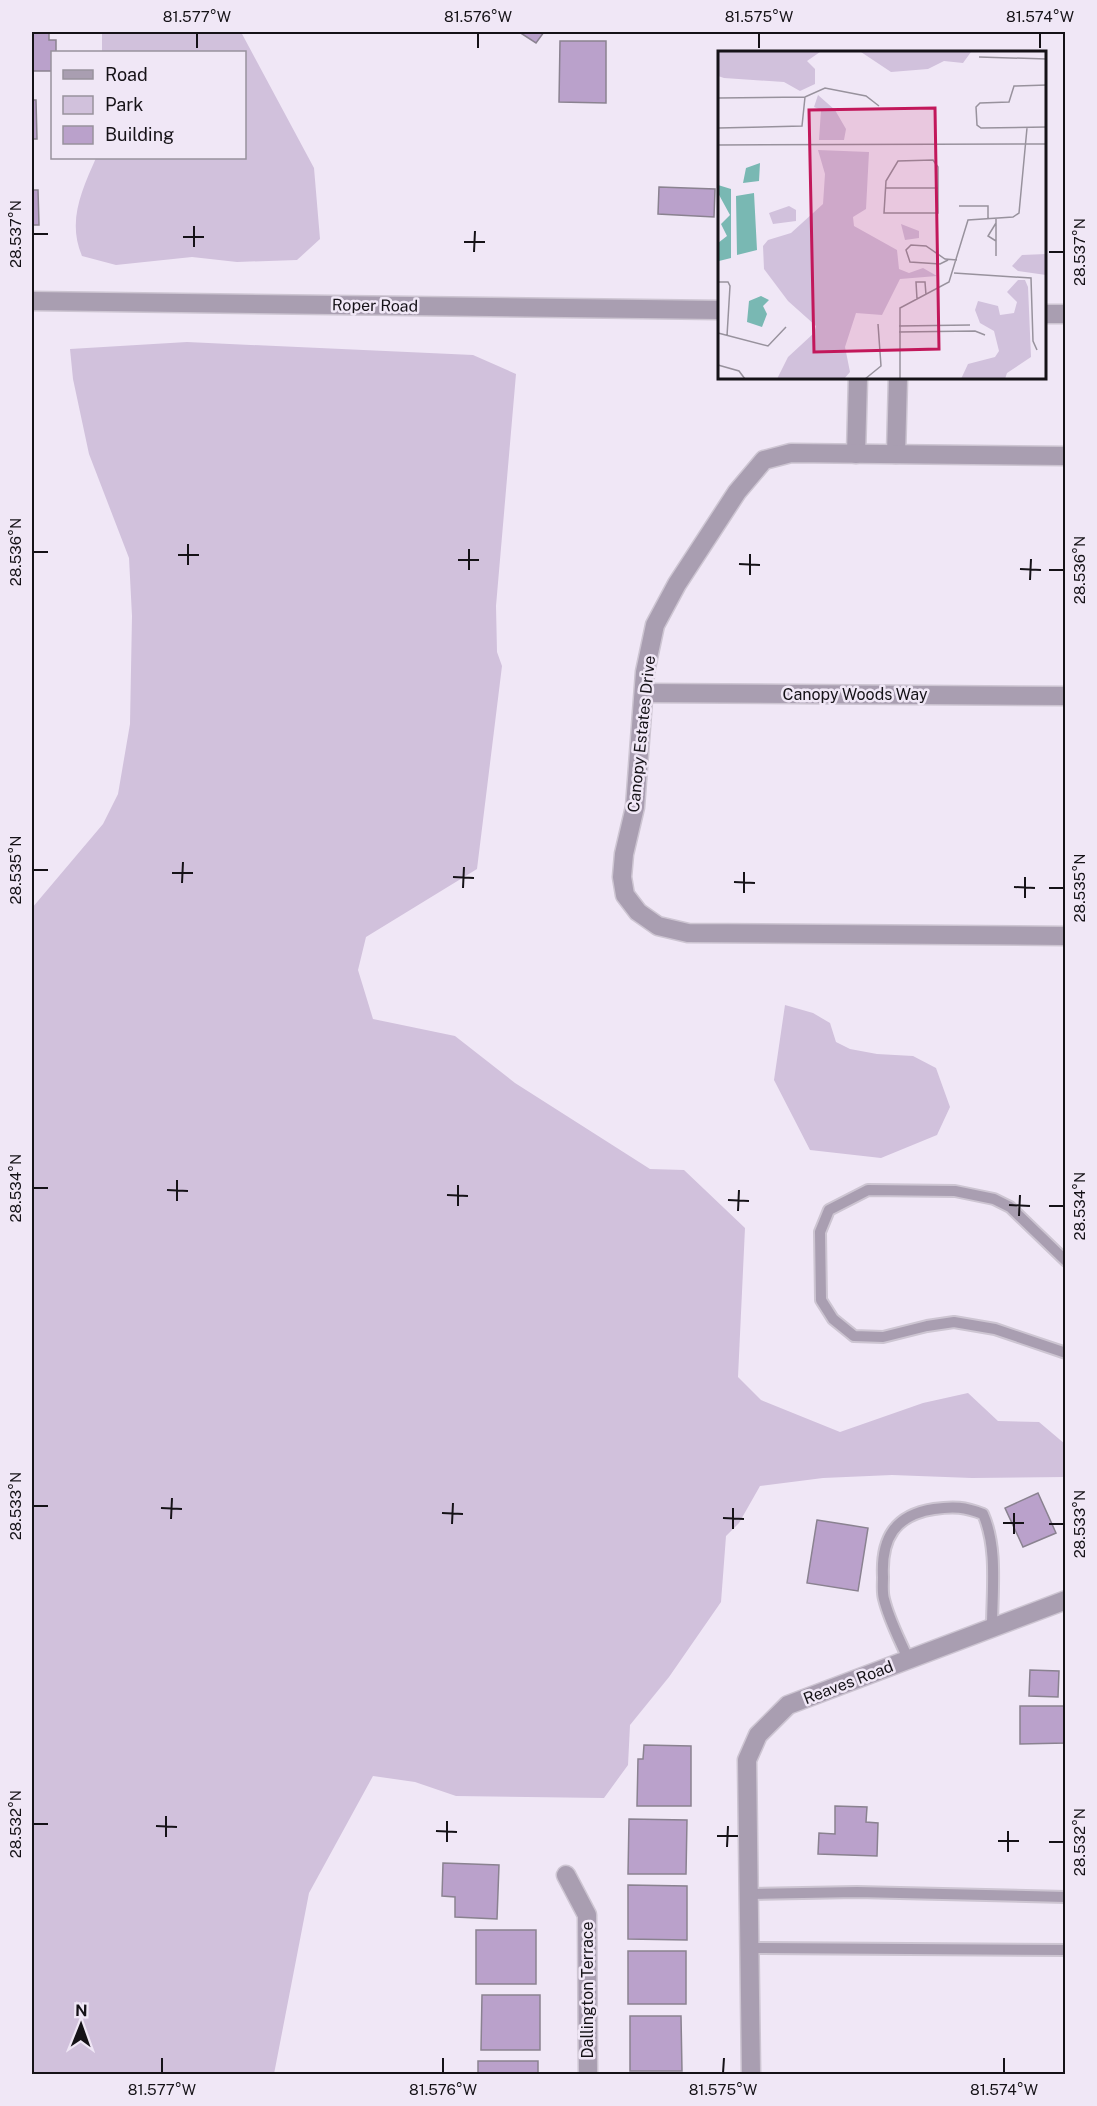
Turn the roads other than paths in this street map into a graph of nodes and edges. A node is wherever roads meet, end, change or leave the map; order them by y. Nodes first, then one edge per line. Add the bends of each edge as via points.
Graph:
1 (32, 300) edge
2 (718, 310) edge
3 (1046, 314) edge
4 (1065, 314) edge
5 (858, 380) edge
6 (898, 380) edge
7 (856, 454) junction
8 (896, 454) junction
9 (1065, 456) edge
10 (644, 693) junction
11 (1065, 696) edge
12 (1065, 936) edge
13 (1065, 1261) edge
14 (1065, 1353) edge
15 (1065, 1600) edge
16 (992, 1628) junction
17 (908, 1659) junction
18 (566, 1875) dead end
19 (749, 1894) junction
20 (1065, 1898) edge
21 (750, 1948) junction
22 (1065, 1950) edge
23 (588, 2074) edge
24 (751, 2074) edge

1 - 2 street, Roper Road
3 - 4 street
5 - 7 street
6 - 8 street
7 - 8 street, Canopy Estates Drive
7 - 10 street, Canopy Estates Drive via 791,453 764,460 737,492 666,604 656,625
8 - 9 street, Canopy Estates Drive
10 - 11 street, Canopy Woods Way
10 - 12 street, Canopy Estates Drive via 635,807 622,877 625,895 638,912 658,926 688,933
13 - 14 lane via 1010,1208 994,1199 955,1191 868,1190 829,1210 820,1232 821,1300 833,1319 854,1336 883,1337 954,1322 995,1329
15 - 16 street, Reaves Road
16 - 17 street, Reaves Road
16 - 17 lane via 992,1544 983,1514 966,1507 907,1516 890,1533 882,1559 884,1598
17 - 19 street, Reaves Road via 788,1705 758,1735 747,1760
18 - 23 street, Dallington Terrace via 587,1915
19 - 20 lane via 857,1892
19 - 21 street, Reaves Road
21 - 22 lane
21 - 24 street, Reaves Road

